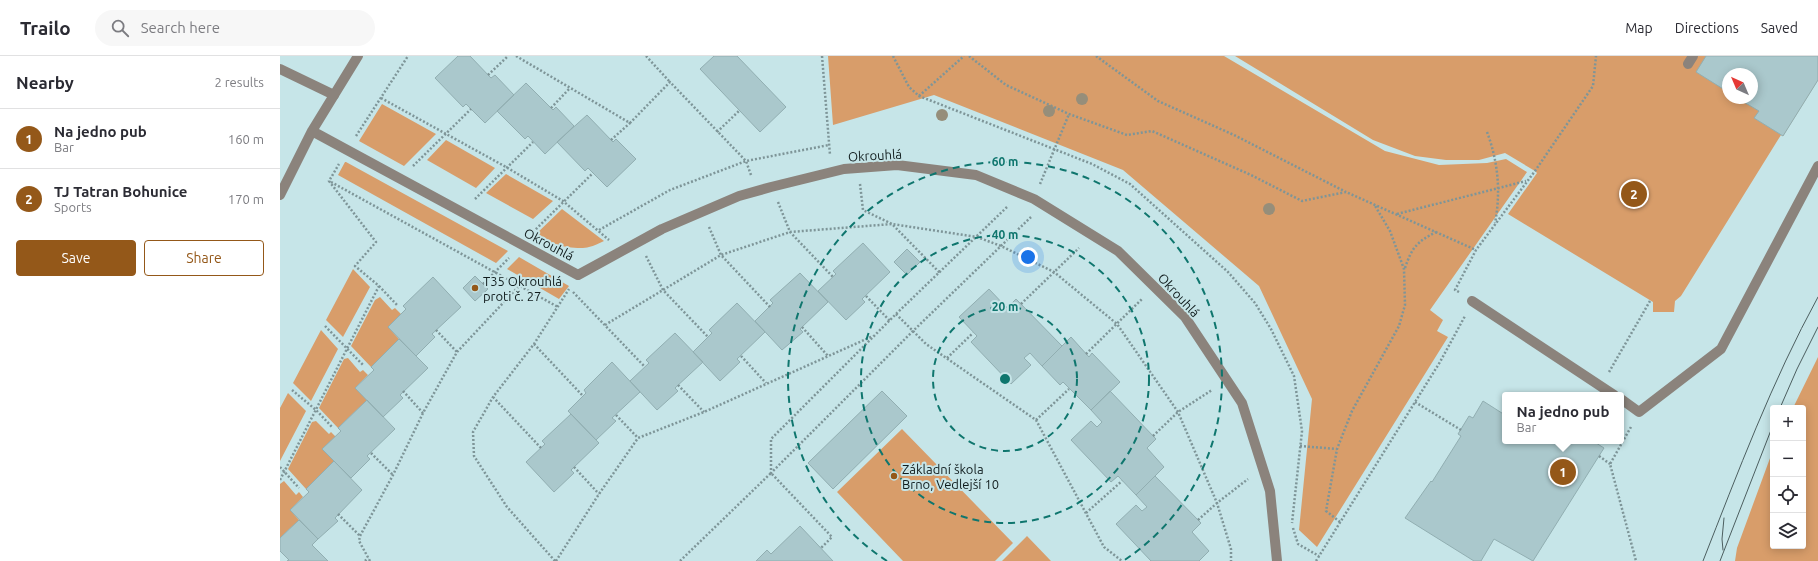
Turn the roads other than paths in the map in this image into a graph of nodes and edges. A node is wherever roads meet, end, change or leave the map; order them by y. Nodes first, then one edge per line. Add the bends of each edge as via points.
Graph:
1 (358, 56) edge
2 (280, 69) edge
3 (334, 95) junction
4 (312, 131) junction
5 (1818, 166) edge
6 (280, 195) edge
7 (1472, 301) road end
8 (1609, 392) edge
9 (1624, 401) edge
10 (1277, 561) edge

1 - 3 street
2 - 3 street
3 - 4 street
4 - 6 street
4 - 10 street, Okrouhlá via 578,275 662,229 739,196 844,169 897,165 976,175 1034,199 1118,251 1185,316 1242,403 1270,491
5 - 9 street via 1721,349 1640,412
7 - 8 street

